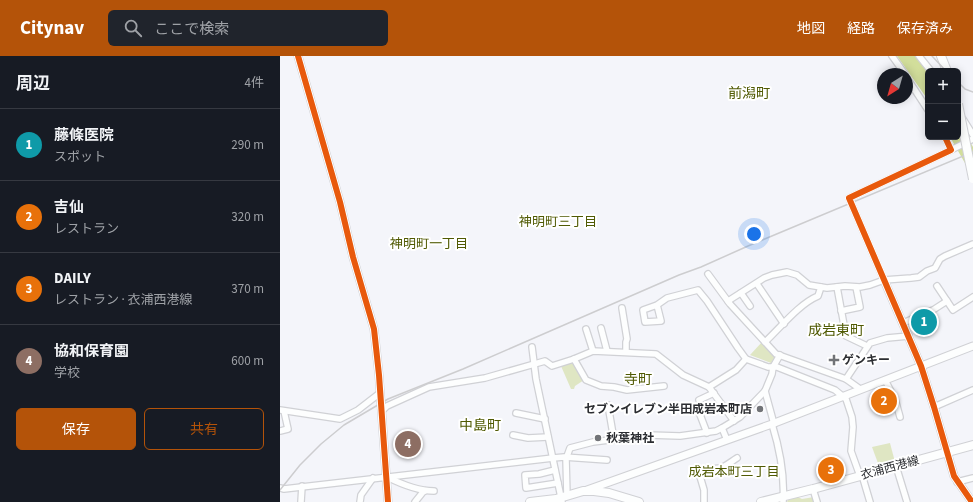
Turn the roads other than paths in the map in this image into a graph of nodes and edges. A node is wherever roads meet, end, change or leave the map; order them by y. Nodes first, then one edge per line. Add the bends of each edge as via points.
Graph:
1 (298, 56) edge
2 (892, 56) edge
3 (918, 56) edge
4 (943, 56) edge
5 (901, 68) edge
6 (928, 68) edge
7 (947, 68) edge
8 (913, 87) edge
9 (960, 104) edge
10 (925, 105) edge
11 (961, 116) edge
12 (961, 119) edge
13 (972, 138) edge
14 (946, 140) edge
15 (951, 150) junction
16 (973, 164) edge
17 (973, 180) edge
18 (973, 244) edge
19 (708, 274) dead end
20 (884, 280) junction
21 (757, 284) junction
22 (937, 286) dead end
23 (822, 287) junction
24 (837, 287) junction
25 (856, 287) junction
26 (741, 293) junction
27 (973, 298) edge
28 (728, 301) junction
29 (947, 301) junction
30 (657, 305) dead end
31 (750, 306) dead end
32 (622, 308) dead end
33 (842, 311) junction
34 (903, 323) junction
35 (784, 324) junction
36 (586, 328) dead end
37 (601, 328) dead end
38 (908, 336) junction
39 (765, 342) junction
40 (867, 346) junction
41 (973, 346) edge
42 (532, 347) dead end
43 (593, 351) junction
44 (607, 351) junction
45 (626, 352) junction
46 (780, 355) junction
47 (746, 358) junction
48 (574, 359) junction
49 (533, 363) junction
50 (920, 366) junction
51 (773, 367) junction
52 (846, 380) junction
53 (885, 380) junction
54 (664, 386) dead end
55 (710, 387) junction
56 (860, 389) junction
57 (973, 390) edge
58 (766, 391) junction
59 (380, 393) junction
60 (714, 393) junction
61 (844, 396) junction
62 (699, 400) dead end
63 (608, 404) dead end
64 (934, 407) junction
65 (282, 410) edge
66 (382, 411) junction
67 (699, 412) dead end
68 (516, 413) dead end
69 (900, 416) dead end
70 (545, 419) junction
71 (734, 421) junction
72 (773, 424) junction
73 (722, 428) junction
74 (280, 431) edge
75 (707, 432) junction
76 (513, 435) dead end
77 (548, 437) junction
78 (614, 440) junction
79 (727, 440) junction
80 (973, 445) edge
81 (947, 452) junction
82 (566, 457) junction
83 (553, 458) junction
84 (736, 458) dead end
85 (606, 460) dead end
86 (896, 466) junction
87 (555, 470) junction
88 (861, 476) junction
89 (387, 477) junction
90 (373, 478) junction
91 (973, 478) edge
92 (957, 482) junction
93 (558, 483) junction
94 (302, 486) junction
95 (280, 488) edge
96 (603, 488) junction
97 (813, 489) junction
98 (425, 491) junction
99 (434, 492) dead end
100 (563, 498) edge
101 (620, 499) edge
102 (783, 499) edge
103 (301, 502) edge
104 (360, 502) edge
105 (388, 502) edge
106 (414, 502) edge
107 (530, 502) edge
108 (639, 502) edge
109 (704, 502) edge
110 (761, 502) edge
111 (817, 502) edge
112 (870, 502) edge
113 (907, 502) edge
114 (973, 502) edge

1 - 59 street via 374,329
2 - 5 street
3 - 6 street
4 - 7 main road
8 - 10 street
9 - 16 main road, bridge
11 - 13 street
12 - 17 main road, bridge
13 - 15 street
14 - 15 street
15 - 20 street via 850,198
18 - 20 street via 940,259 935,268 919,277
19 - 28 street
20 - 25 street
20 - 34 street
21 - 23 street via 772,275 786,272 797,275 809,284
21 - 26 street
21 - 35 street
22 - 29 street
23 - 24 street
23 - 35 street via 818,296 811,298
24 - 25 street
24 - 33 street
25 - 33 street via 860,307
26 - 28 street
26 - 31 street
27 - 29 street via 953,310
28 - 39 street
29 - 34 street
30 - 47 street via 667,298 698,290
32 - 45 street via 628,339
33 - 40 street via 846,336
34 - 38 street
35 - 39 street
36 - 43 street
37 - 44 street
38 - 40 street via 877,340
38 - 50 street
39 - 46 street
40 - 52 street
41 - 50 street
42 - 49 street
43 - 44 street
43 - 48 street
44 - 45 street
45 - 55 street via 656,354 683,375
46 - 51 street
46 - 52 street
47 - 51 street via 768,368
47 - 55 street via 736,370
48 - 49 street via 552,366 545,361
48 - 54 street via 586,380 601,386 627,390
49 - 66 street via 485,378 429,387 387,406
49 - 70 street
50 - 53 street
50 - 64 street
51 - 58 street
51 - 61 street via 835,390
52 - 56 street
53 - 56 street
53 - 69 street
55 - 60 street
56 - 61 street
57 - 64 street
58 - 71 street
58 - 72 street
59 - 65 street via 358,410 340,419
59 - 66 street
60 - 62 street
60 - 71 street
61 - 72 street
61 - 88 street via 853,422 851,451
63 - 78 street
64 - 81 street
65 - 74 street via 288,429
66 - 89 street
67 - 75 street
68 - 70 street
70 - 77 street
71 - 73 street
72 - 79 street
72 - 102 street via 780,450
73 - 75 street
73 - 79 street
75 - 78 street via 680,436 648,435
76 - 77 street via 528,438
77 - 83 street
78 - 82 street via 570,448
79 - 96 street
80 - 81 main road, 衣浦西港線
81 - 86 main road, 衣浦西港線
81 - 92 street
82 - 83 street
82 - 85 street
82 - 100 street
83 - 87 street
83 - 89 street
84 - 109 street via 722,468 700,470
86 - 88 main road, 衣浦西港線
86 - 113 street
87 - 93 street
87 - 93 street via 525,475 526,488
88 - 97 main road, 衣浦西港線
88 - 112 street
89 - 90 street
89 - 98 street
89 - 105 street
90 - 94 street
90 - 104 street via 361,495
91 - 92 street
92 - 114 street
93 - 100 street
94 - 95 street
94 - 103 street
96 - 100 main road
96 - 101 main road
97 - 102 main road, 衣浦西港線
97 - 111 street
98 - 99 street
98 - 106 street
100 - 107 main road
101 - 108 main road
102 - 110 main road, 衣浦西港線

